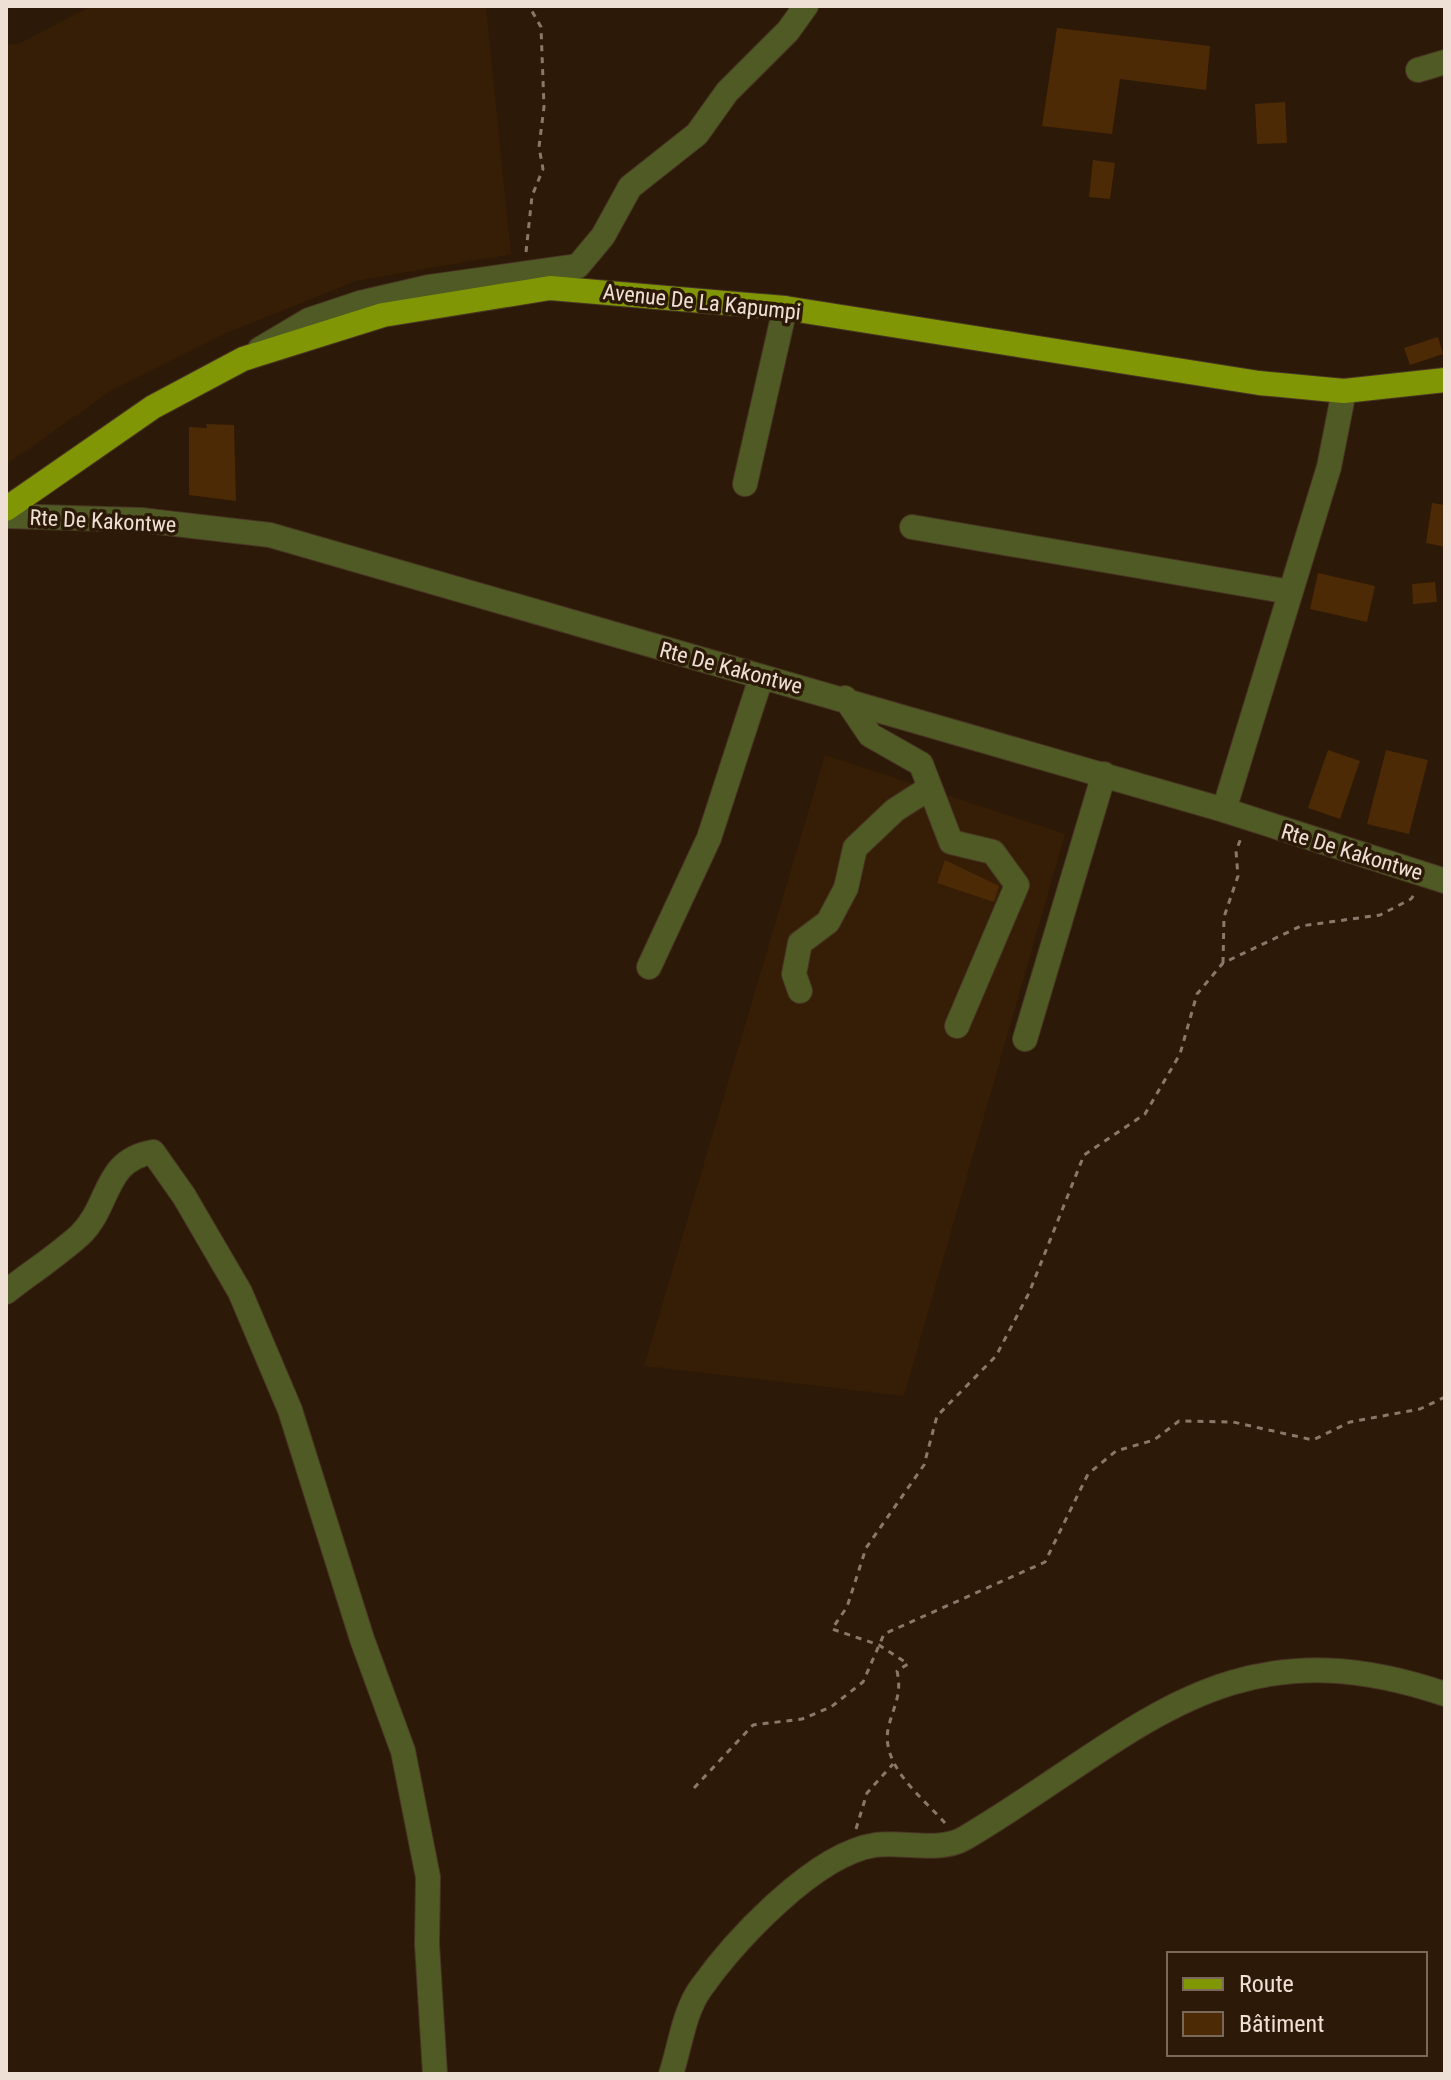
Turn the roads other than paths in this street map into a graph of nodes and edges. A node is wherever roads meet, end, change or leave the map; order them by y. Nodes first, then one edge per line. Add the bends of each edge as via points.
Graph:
1 (806, 6) edge
2 (1445, 62) edge
3 (1418, 70) dead end
4 (785, 308) junction
5 (243, 359) junction
6 (1445, 380) edge
7 (1344, 391) junction
8 (745, 484) dead end
9 (6, 509) edge
10 (6, 516) edge
11 (912, 527) dead end
12 (1290, 592) junction
13 (761, 678) junction
14 (845, 698) junction
15 (1104, 774) junction
16 (928, 789) junction
17 (1224, 810) junction
18 (1436, 878) edge
19 (649, 967) dead end
20 (800, 991) dead end
21 (957, 1026) dead end
22 (1025, 1039) dead end
23 (6, 1292) edge
24 (1445, 1694) edge
25 (435, 2074) edge
26 (671, 2074) edge

1 - 5 street via 727,92 697,134 630,187 603,236 578,266 429,287 360,303 309,320
2 - 3 street
4 - 5 main road, Avenue De La Kapumpi via 550,288 383,315
4 - 7 main road, Avenue De La Kapumpi via 1259,383
4 - 8 street
5 - 9 main road, Avenue De La Kapumpi via 153,407
6 - 7 main road, Avenue De La Kapumpi
7 - 12 street via 1329,467
10 - 13 street, Rte De Kakontwe via 141,520 270,535
11 - 12 street
12 - 17 street
13 - 14 street, Rte De Kakontwe
13 - 19 street via 709,838
14 - 15 street, Rte De Kakontwe
14 - 16 street via 870,735 921,764
15 - 17 street, Rte De Kakontwe
15 - 22 street
16 - 20 street via 895,810 855,848 846,888 828,922 800,943 794,974
16 - 21 street via 951,842 993,852 1017,885
17 - 18 street, Rte De Kakontwe
23 - 25 street via 81,1234 117,1170 132,1156 153,1152 240,1292 307,1455 410,1779 428,1877
24 - 26 street via 1355,1674 1304,1669 1260,1673 1157,1713 961,1840 876,1845 849,1853 810,1877 730,1950 700,1989

